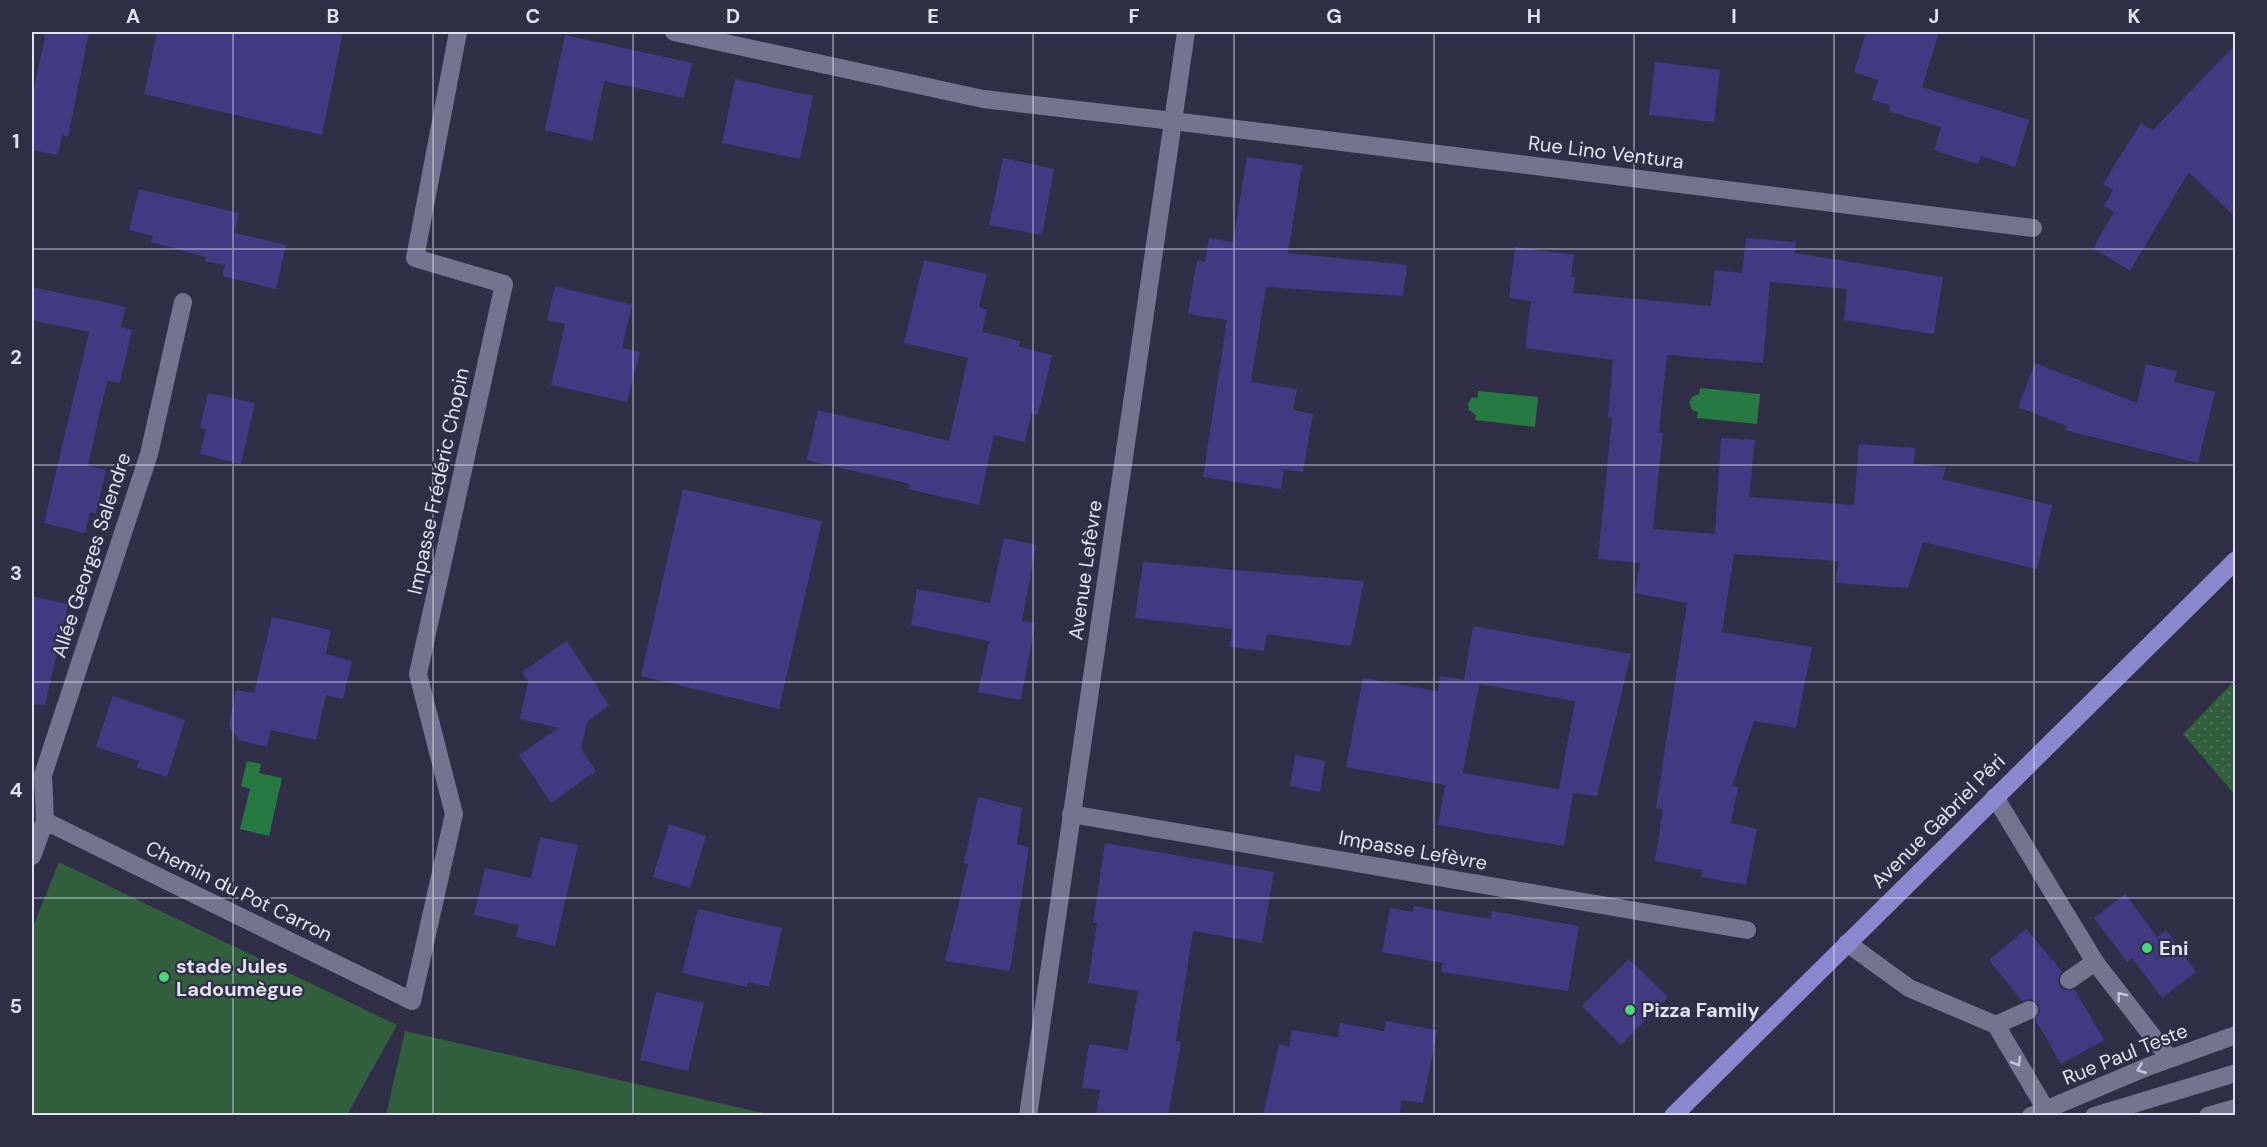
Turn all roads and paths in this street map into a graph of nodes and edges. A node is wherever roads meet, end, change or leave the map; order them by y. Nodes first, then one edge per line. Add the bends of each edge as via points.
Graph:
1 (458, 32) edge
2 (674, 32) edge
3 (1186, 32) edge
4 (1173, 121) junction
5 (2033, 228) dead end
6 (183, 302) dead end
7 (2235, 560) edge
8 (1995, 797) junction
9 (1071, 814) junction
10 (45, 821) junction
11 (33, 848) edge
12 (1747, 930) dead end
13 (1847, 943) junction
14 (2095, 962) junction
15 (2069, 980) dead end
16 (412, 1001) joint
17 (2029, 1010) dead end
18 (1996, 1025) junction
19 (2235, 1035) edge
20 (2170, 1059) junction
21 (2235, 1072) edge
22 (2235, 1108) edge
23 (2038, 1113) edge
24 (1028, 1116) edge
25 (1673, 1116) edge
26 (2094, 1116) edge
27 (2208, 1116) edge

1 - 16 street, Impasse Frédéric Chopin via 416,258 504,284 418,674 454,814
2 - 4 street via 984,99
3 - 4 street, Avenue Lefèvre
4 - 5 street, Rue Lino Ventura
4 - 9 street, Avenue Lefèvre
6 - 10 street, Allée Georges Salendre via 149,454 43,775
7 - 8 main road, Avenue Gabriel Péri
8 - 13 main road, Avenue Gabriel Péri
8 - 14 street
9 - 12 street, Impasse Lefèvre
9 - 24 street, Avenue Lefèvre
10 - 11 street
10 - 16 street, Chemin du Pot Carron
13 - 18 street via 1909,988
13 - 25 main road, Avenue Gabriel Péri
14 - 15 street
20 -> 14 street
17 - 18 street
18 -> 23 street
19 - 20 street, Rue Paul Teste
20 -> 23 street, Rue Paul Teste
21 - 26 street
22 - 27 street

